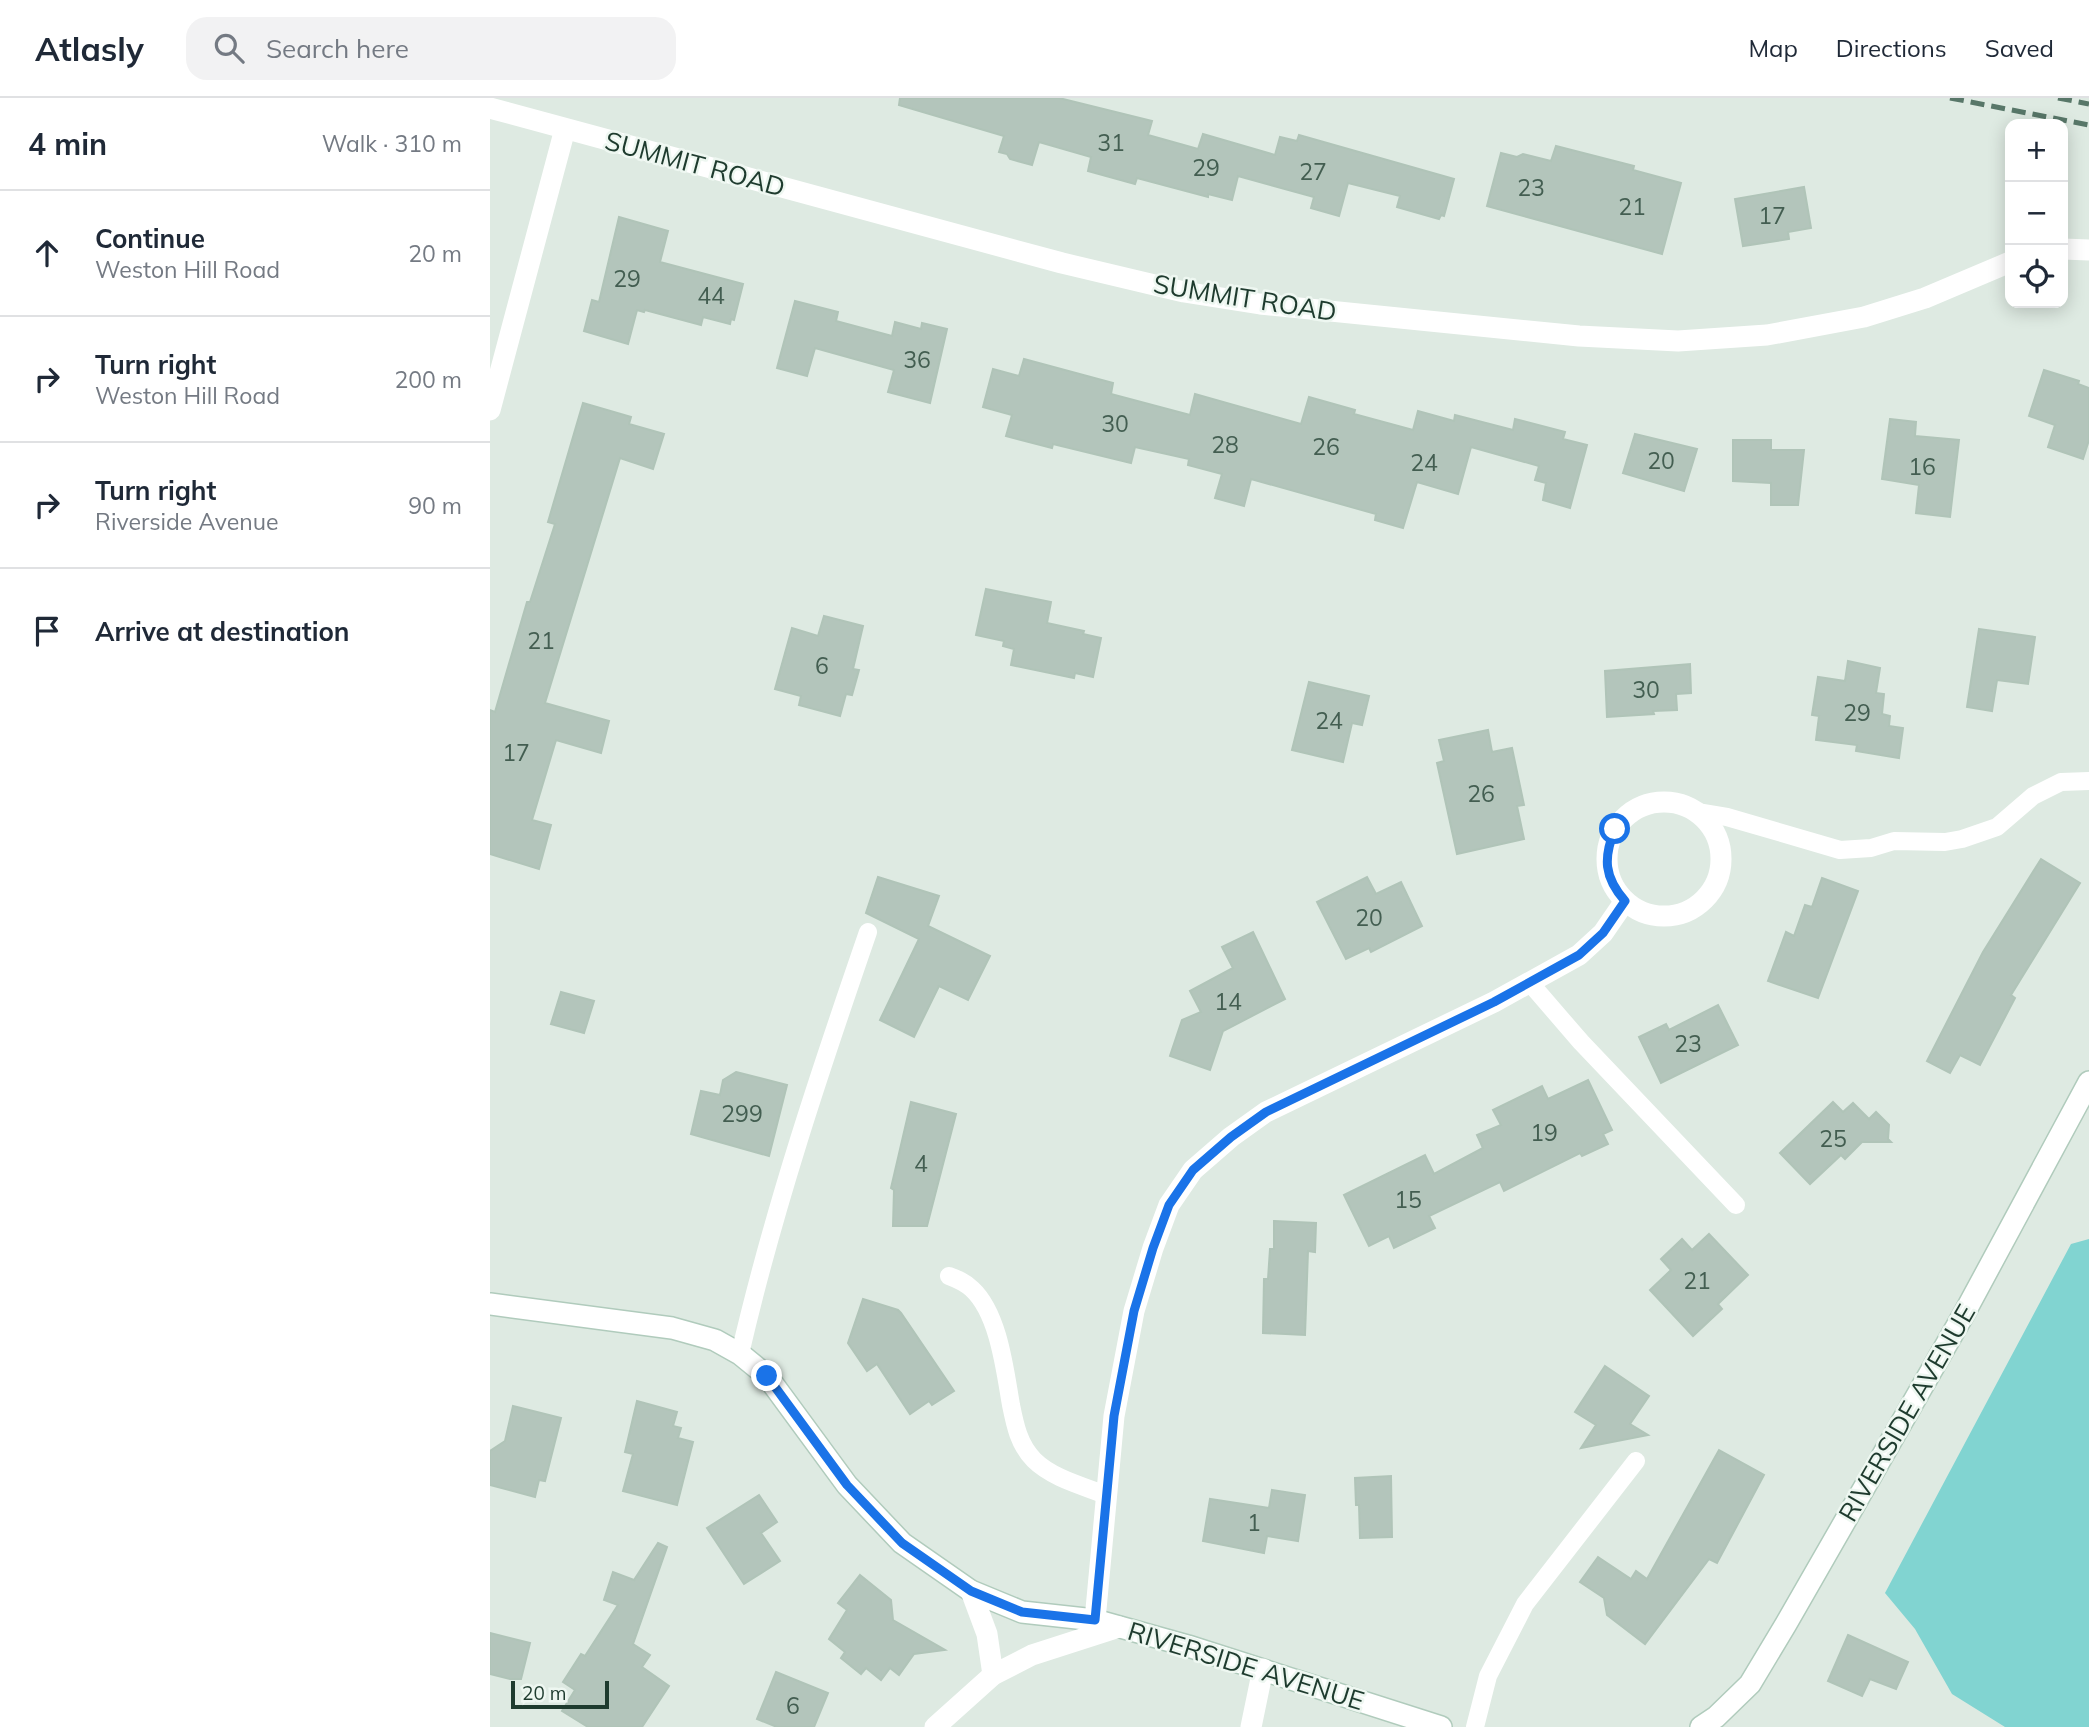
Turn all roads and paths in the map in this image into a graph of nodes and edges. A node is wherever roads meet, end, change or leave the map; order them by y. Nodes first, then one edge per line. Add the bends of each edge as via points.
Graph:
1 (490, 108) edge
2 (565, 130) junction
3 (2068, 249) edge
4 (2089, 250) edge
5 (2005, 264) edge
6 (490, 410) edge
7 (2089, 781) edge
8 (1697, 813) junction
9 (1625, 901) junction
10 (868, 932) dead end
11 (1530, 983) junction
12 (2089, 1082) edge
13 (1736, 1206) dead end
14 (949, 1276) dead end
15 (490, 1304) edge
16 (740, 1354) junction
17 (1636, 1461) dead end
18 (1106, 1495) junction
19 (971, 1591) junction
20 (1095, 1620) junction
21 (1119, 1627) junction
22 (1263, 1668) junction
23 (993, 1675) junction
24 (935, 1727) edge
25 (1251, 1727) edge
26 (1441, 1727) edge
27 (1475, 1727) edge
28 (1701, 1727) edge

1 - 2 street, SUMMIT ROAD
2 - 5 street, SUMMIT ROAD via 1184,292 1294,308 1579,336 1678,341 1767,335 1886,310
2 - 6 street
3 - 4 street
7 - 8 lane via 2061,782 2033,796 1997,827 1945,842 1894,841 1840,850 1727,817
8 - 9 street via 1680,804 1661,802 1643,806 1615,829 1607,865
8 - 9 street via 1718,839 1721,856 1720,873 1709,894 1691,910 1669,916 1645,914
9 - 11 street via 1603,933 1579,955
10 - 16 lane via 807,1115
11 - 13 lane
11 - 18 street via 1266,1112 1193,1170 1169,1205 1134,1311 1114,1416
12 - 28 street, RIVERSIDE AVENUE via 1984,1277 1750,1684
14 - 18 lane via 974,1290 991,1317 1015,1425 1034,1461 1057,1476
15 - 16 street, RIVERSIDE AVENUE via 672,1328 715,1340
16 - 19 street, RIVERSIDE AVENUE via 767,1376 847,1485 902,1543
17 - 27 lane via 1525,1604 1488,1676
18 - 20 street
19 - 20 street, RIVERSIDE AVENUE via 1022,1612
19 - 23 street via 987,1634
20 - 21 street, RIVERSIDE AVENUE
21 - 22 street, RIVERSIDE AVENUE
21 - 23 street via 1032,1655
22 - 25 street
22 - 26 street, RIVERSIDE AVENUE
23 - 24 street

